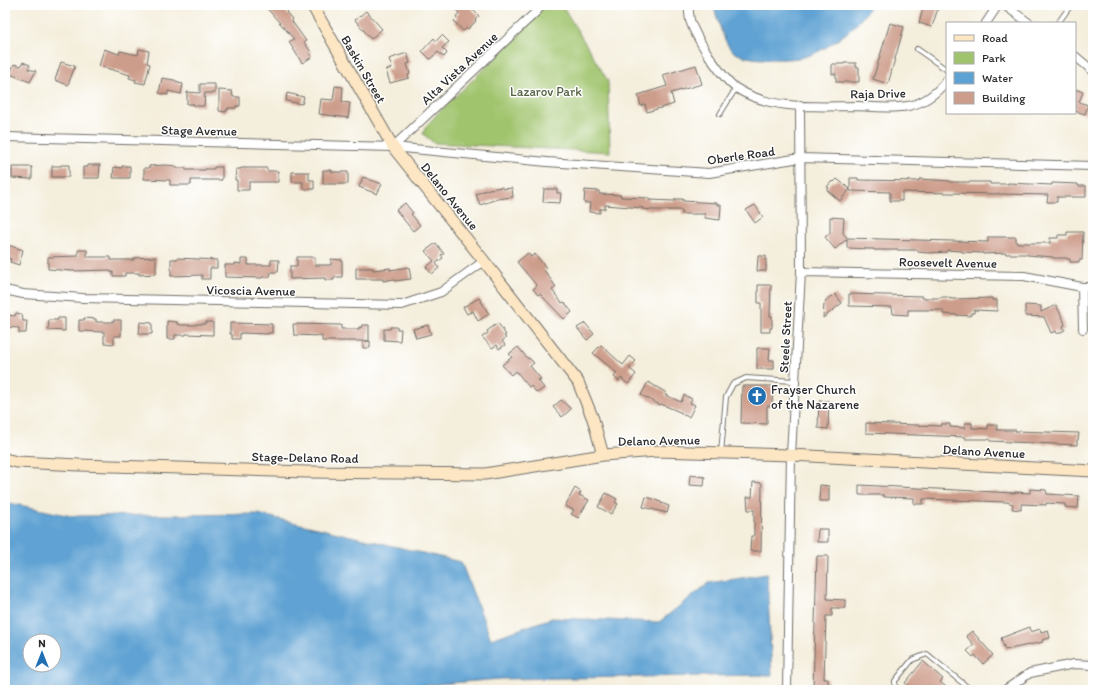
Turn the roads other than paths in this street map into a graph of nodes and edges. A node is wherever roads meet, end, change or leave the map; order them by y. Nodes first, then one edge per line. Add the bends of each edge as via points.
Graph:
1 (312, 5) edge
2 (541, 5) edge
3 (688, 5) edge
4 (998, 5) edge
5 (1004, 5) edge
6 (1071, 5) edge
7 (987, 22) edge
8 (1028, 22) edge
9 (1059, 22) edge
10 (917, 49) dead end
11 (1076, 57) edge
12 (946, 69) edge
13 (1093, 71) edge
14 (946, 82) edge
15 (736, 87) junction
16 (800, 105) junction
17 (720, 114) dead end
18 (5, 138) edge
19 (393, 147) junction
20 (800, 158) junction
21 (1093, 166) edge
22 (484, 261) junction
23 (801, 272) junction
24 (1082, 287) junction
25 (1093, 287) edge
26 (5, 290) edge
27 (1082, 329) dead end
28 (795, 381) junction
29 (721, 453) junction
30 (603, 455) junction
31 (791, 455) junction
32 (5, 459) edge
33 (1093, 470) edge
34 (1093, 665) edge
35 (787, 690) edge
36 (898, 690) edge
37 (971, 690) edge
38 (1005, 690) edge

1 - 19 main road, Baskin Street
2 - 19 street, Alta Vista Avenue
3 - 15 street, Raja Drive via 690,20 700,41 724,76
4 - 7 street
5 - 8 street
6 - 9 lane
10 - 12 lane
11 - 13 street
14 - 16 street, Raja Drive via 938,92 924,101 908,106
15 - 16 street, Raja Drive via 754,97
15 - 17 lane
16 - 20 street, Steele Street
18 - 19 street, Stage Avenue
19 - 20 street, Oberle Road via 547,162 708,173
19 - 22 main road, Delano Avenue
20 - 21 street, Oberle Road
20 - 23 street, Steele Street
22 - 26 street, Vicoscia Avenue via 441,292 402,305 83,298 23,294
22 - 30 main road, Delano Avenue via 578,382 593,419
23 - 24 street, Roosevelt Avenue via 1024,276
23 - 28 street, Steele Street
24 - 25 street, Roosevelt Avenue
24 - 27 street
28 - 29 lane via 746,378 733,384 726,397
28 - 31 street, Steele Street
29 - 30 main road, Delano Avenue via 657,451
29 - 31 main road, Delano Avenue
30 - 32 main road, Stage-Delano Road via 485,474 79,465 17,462
31 - 33 main road, Delano Avenue
31 - 35 street, Steele Street
34 - 38 street via 1074,664 1030,673
36 - 37 lane via 895,688 895,681 912,660 927,654

